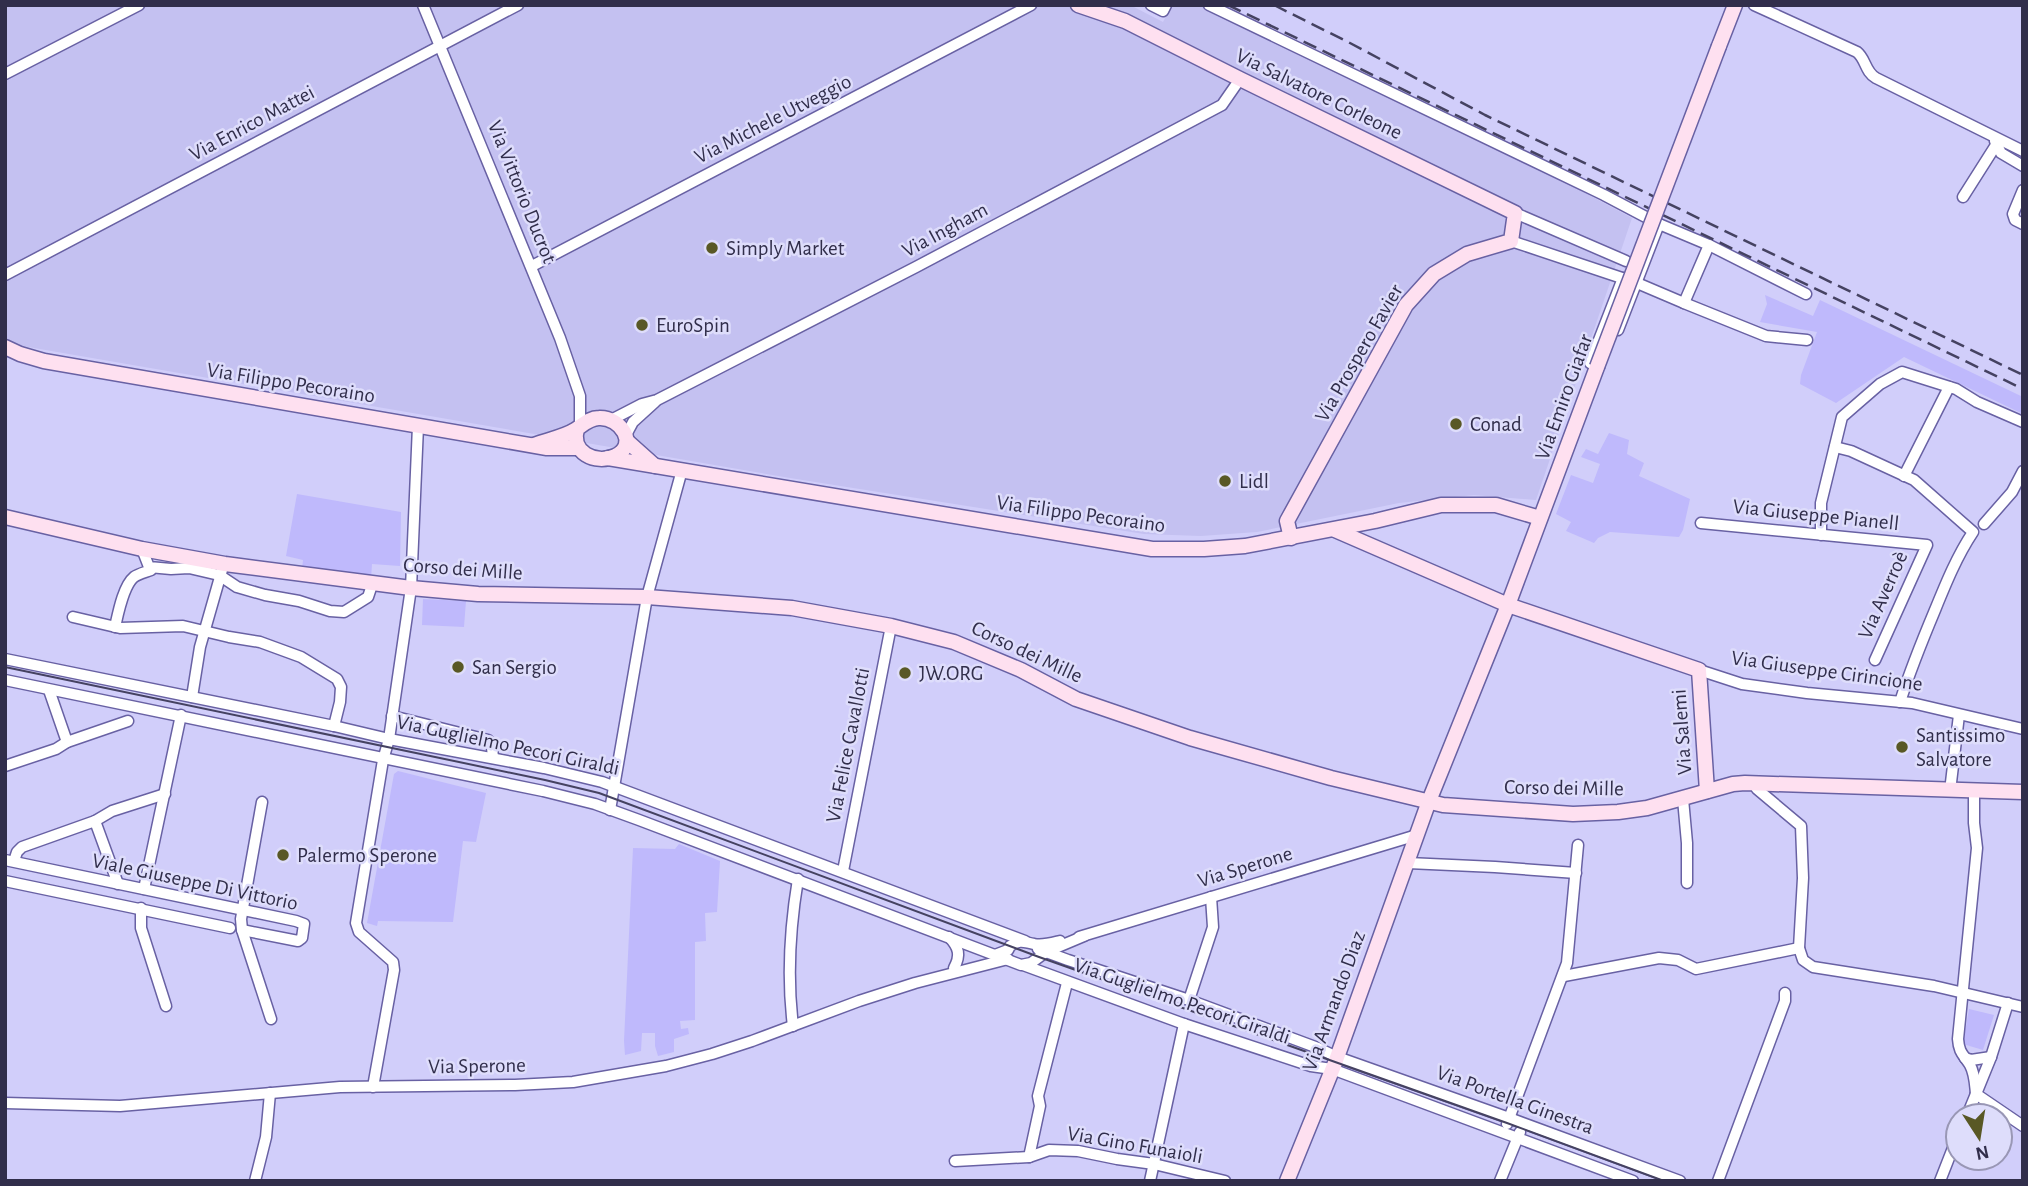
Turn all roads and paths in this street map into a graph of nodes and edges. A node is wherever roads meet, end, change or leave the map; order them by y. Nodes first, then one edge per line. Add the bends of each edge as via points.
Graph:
1 (139, 5) edge
2 (424, 5) edge
3 (518, 5) edge
4 (1031, 5) edge
5 (1078, 5) edge
6 (1151, 5) edge
7 (1166, 5) edge
8 (1209, 5) edge
9 (1735, 5) edge
10 (1754, 5) edge
11 (440, 46) junction
12 (5, 74) edge
13 (1240, 79) junction
14 (1995, 141) junction
15 (2023, 150) edge
16 (2023, 166) edge
17 (2023, 190) edge
18 (1963, 197) dead end
19 (1515, 213) junction
20 (1659, 224) junction
21 (2023, 224) edge
22 (1511, 241) junction
23 (1709, 245) junction
24 (1626, 261) dead end
25 (532, 266) junction
26 (5, 275) edge
27 (1623, 278) junction
28 (1637, 283) junction
29 (1806, 294) dead end
30 (1684, 303) junction
31 (1807, 340) dead end
32 (5, 347) edge
33 (5, 358) edge
34 (44, 361) junction
35 (1593, 365) junction
36 (1949, 387) junction
37 (580, 396) junction
38 (657, 400) junction
39 (605, 419) junction
40 (2023, 422) edge
41 (418, 426) junction
42 (578, 427) junction
43 (626, 438) junction
44 (1571, 439) junction
45 (533, 445) junction
46 (1835, 447) junction
47 (578, 448) junction
48 (608, 458) junction
49 (656, 467) junction
50 (682, 470) junction
51 (2023, 471) edge
52 (1904, 476) junction
53 (5, 517) edge
54 (1540, 519) junction
55 (1375, 521) junction
56 (1701, 523) dead end
57 (1984, 524) dead end
58 (1335, 530) junction
59 (1821, 535) junction
60 (1291, 538) junction
61 (1363, 542) junction
62 (1927, 545) joint
63 (142, 549) junction
64 (149, 567) junction
65 (222, 569) junction
66 (373, 582) junction
67 (411, 588) junction
68 (647, 597) junction
69 (1508, 605) junction
70 (73, 617) dead end
71 (891, 626) junction
72 (115, 627) junction
73 (204, 631) junction
74 (5, 659) edge
75 (1875, 660) dead end
76 (1699, 670) junction
77 (5, 680) edge
78 (49, 690) junction
79 (192, 697) junction
80 (1900, 702) junction
81 (181, 715) junction
82 (1959, 715) junction
83 (392, 716) junction
84 (128, 721) dead end
85 (334, 726) junction
86 (2023, 729) edge
87 (389, 739) junction
88 (67, 741) junction
89 (493, 758) junction
90 (383, 760) junction
91 (5, 766) edge
92 (1753, 783) junction
93 (615, 787) junction
94 (1707, 791) junction
95 (1950, 791) junction
96 (1974, 791) junction
97 (2023, 792) edge
98 (164, 794) junction
99 (1683, 799) junction
100 (262, 802) dead end
101 (1429, 802) junction
102 (610, 810) junction
103 (95, 821) junction
104 (1417, 835) junction
105 (1578, 845) dead end
106 (9, 861) edge
107 (1408, 863) junction
108 (843, 871) junction
109 (1576, 873) junction
110 (79, 876) junction
111 (798, 879) junction
112 (5, 881) edge
113 (1687, 883) dead end
114 (118, 884) junction
115 (145, 889) junction
116 (74, 894) junction
117 (1211, 897) junction
118 (207, 902) junction
119 (141, 908) junction
120 (242, 909) junction
121 (204, 922) junction
122 (230, 928) dead end
123 (242, 930) junction
124 (1084, 936) junction
125 (949, 937) junction
126 (1068, 944) junction
127 (1800, 948) junction
128 (1036, 949) junction
129 (996, 955) junction
130 (1013, 959) junction
131 (1068, 960) junction
132 (954, 968) junction
133 (1564, 976) junction
134 (933, 978) junction
135 (1067, 983) junction
136 (1963, 992) junction
137 (1785, 993) dead end
138 (1189, 1000) junction
139 (2008, 1003) junction
140 (166, 1006) dead end
141 (2023, 1007) edge
142 (271, 1019) dead end
143 (1184, 1024) junction
144 (793, 1026) junction
145 (1991, 1057) junction
146 (1965, 1058) junction
147 (1334, 1063) junction
148 (373, 1087) junction
149 (270, 1093) junction
150 (1976, 1094) junction
151 (5, 1102) edge
152 (1972, 1102) edge
153 (1509, 1118) junction
154 (1524, 1123) junction
155 (2023, 1126) edge
156 (1503, 1133) junction
157 (1518, 1138) junction
158 (1029, 1157) junction
159 (955, 1161) dead end
160 (1154, 1164) junction
161 (255, 1181) edge
162 (1150, 1181) edge
163 (1225, 1181) edge
164 (1287, 1181) edge
165 (1500, 1181) edge
166 (1633, 1181) edge
167 (1680, 1181) edge
168 (1718, 1181) edge

1 - 12 street
2 - 11 street, Via Vittorio Ducrot
3 - 11 street, Via Enrico Mattei
4 - 25 street, Via Michele Utveggio
5 - 13 street, Via Salvatore Corleone via 1125,21
6 - 7 street via 1163,11
8 - 20 street
9 - 35 street, Via Emiro Giafar, bridge
10 - 14 street via 1857,52 1872,76
11 - 25 street, Via Vittorio Ducrot
11 - 26 street, Via Enrico Mattei
13 - 19 street, Via Salvatore Corleone
13 - 38 street, Via Ingham via 1222,104
14 - 15 street
14 - 16 street via 2001,153
14 - 18 street
17 - 21 street via 2013,214
19 - 22 street
19 - 24 street
20 - 23 street
20 - 28 street
22 - 27 street
22 - 60 street, Via Prospero Favier via 1467,254 1434,274 1406,305 1287,521
23 - 29 street
23 - 30 street
25 - 37 street, Via Vittorio Ducrot
27 - 28 street
27 - 35 street
28 - 30 street
28 - 44 street
30 - 31 street via 1766,335
32 - 34 street, Via Filippo Pecoraino
33 - 34 street, Via Filippo Pecoraino
34 - 41 street, Via Filippo Pecoraino
35 - 44 street, Via Emiro Giafar
36 - 40 street
36 - 46 street via 1902,372 1880,384 1842,417
36 - 52 street
37 - 39 street
37 - 42 street
38 - 39 street
38 - 43 street via 634,422
39 - 42 street, Via Filippo Pecoraino
39 - 43 street via 620,425
41 - 45 street, Via Filippo Pecoraino
41 - 67 street
42 - 45 street, Via Filippo Pecoraino
42 - 47 street
43 - 48 street via 622,452
43 - 49 street
44 - 54 street, Via Emiro Giafar
45 - 47 street, Via Filippo Pecoraino
46 - 52 street
46 - 59 street via 1821,503
47 - 48 street, Via Filippo Pecoraino via 588,456
48 - 49 street, Via Filippo Pecoraino
49 - 50 street, Via Filippo Pecoraino
50 - 60 street, Via Filippo Pecoraino via 1152,549 1245,546
50 - 68 street
51 - 57 street via 2012,492
52 - 80 street via 1973,532 1947,580
53 - 63 street, Corso dei Mille
54 - 55 street, Via Filippo Pecoraino via 1496,505 1441,505
54 - 69 street, Via Emiro Giafar
55 - 58 street, Via Filippo Pecoraino
55 - 61 street
56 - 59 street, Via Giuseppe Pianell
58 - 60 street, Via Filippo Pecoraino
58 - 61 street, Via Giuseppe Cirincione
59 - 62 street, Via Giuseppe Pianell
61 - 69 street, Via Giuseppe Cirincione
62 - 75 street, Via Averroè
63 - 64 street
63 - 65 street, Corso dei Mille
64 - 65 street
64 - 72 street via 151,570 128,585
65 - 66 street, Corso dei Mille
65 - 66 street via 237,587 330,611 344,612 368,597
65 - 73 street
66 - 67 street, Corso dei Mille
67 - 68 street, Corso dei Mille
67 - 83 street
68 - 71 street, Corso dei Mille via 792,608
68 - 93 street
69 - 76 street, Via Giuseppe Cirincione
69 - 101 street, Via Emiro Giafar
70 - 72 street
71 - 101 street, Corso dei Mille via 954,642 1076,699 1190,738
71 - 108 street, Via Felice Cavallotti
72 - 73 street via 183,626
73 - 79 street
73 - 85 street via 260,642 301,657 337,679 341,687
74 - 79 street, Via Guglielmo Pecori Giraldi
76 - 80 street, Via Giuseppe Cirincione via 1742,684
76 - 94 street, Via Salemi
77 - 78 street, Via Guglielmo Pecori Giraldi
78 - 81 street, Via Guglielmo Pecori Giraldi
78 - 88 street
79 - 85 street, Via Guglielmo Pecori Giraldi
80 - 82 street, Via Giuseppe Cirincione
81 - 90 street, Via Guglielmo Pecori Giraldi
81 - 98 street
82 - 86 street, Via Giuseppe Cirincione
82 - 95 street
83 - 87 street
83 - 89 street via 488,740
84 - 88 street
85 - 87 street, Via Guglielmo Pecori Giraldi
87 - 89 street, Via Guglielmo Pecori Giraldi
87 - 90 street
88 - 91 street
89 - 93 street, Via Guglielmo Pecori Giraldi
90 - 102 street, Via Guglielmo Pecori Giraldi via 542,791
90 - 148 street via 356,923 359,932 393,962 394,970
92 - 94 street, Corso dei Mille
92 - 95 street, Corso dei Mille
92 - 127 street via 1801,826
93 - 102 street
93 - 108 street, Via Guglielmo Pecori Giraldi
94 - 99 street, Corso dei Mille
95 - 96 street, Corso dei Mille
96 - 97 street, Corso dei Mille
96 - 136 street via 1977,848
98 - 103 street
98 - 115 street
99 - 101 street, Corso dei Mille via 1618,812 1573,814
99 - 113 street
100 - 120 street
101 - 104 street, Via Emiro Giafar
102 - 111 street, Via Guglielmo Pecori Giraldi
103 - 106 street via 22,847
103 - 114 street
104 - 107 street, Via Armando Diaz
104 - 117 street, Via Sperone
105 - 109 street
106 - 110 street, Viale Giuseppe Di Vittorio
107 - 109 street
107 - 147 street, Via Armando Diaz
108 - 128 street, Via Guglielmo Pecori Giraldi
109 - 133 street
110 - 114 street, Viale Giuseppe Di Vittorio
110 - 116 street
111 - 125 street, Via Guglielmo Pecori Giraldi
111 - 144 street via 789,993
112 - 116 street, Viale Giuseppe Di Vittorio
114 - 115 street, Viale Giuseppe Di Vittorio
115 - 118 street, Viale Giuseppe Di Vittorio
116 - 119 street, Viale Giuseppe Di Vittorio
117 - 124 street, Via Sperone
117 - 138 street via 1213,927
118 - 120 street, Viale Giuseppe Di Vittorio
118 - 121 street
119 - 121 street, Viale Giuseppe Di Vittorio
119 - 140 street via 141,928
120 - 123 street
120 - 123 street, Viale Giuseppe Di Vittorio via 296,921 304,931 298,941
121 - 122 street, Viale Giuseppe Di Vittorio
123 - 142 street
124 - 126 street
124 - 128 street
125 - 129 street, Via Guglielmo Pecori Giraldi
125 - 132 street via 958,951
126 - 128 street
126 - 131 street
127 - 133 street via 1696,969 1659,958
127 - 136 street via 1803,960 1813,967
128 - 130 street via 1031,964
128 - 130 street via 1012,944
128 - 131 street, Via Guglielmo Pecori Giraldi
129 - 130 street
129 - 132 street
130 - 134 street
130 - 135 street, Via Guglielmo Pecori Giraldi
131 - 138 street, Via Guglielmo Pecori Giraldi
132 - 134 street
133 - 153 street
134 - 144 street, Via Sperone
135 - 143 street, Via Guglielmo Pecori Giraldi
135 - 158 street via 1038,1096
136 - 139 street
136 - 146 street via 1958,1039
137 - 168 street
138 - 147 street, Via Guglielmo Pecori Giraldi via 1318,1048
139 - 141 street
139 - 145 street
143 - 147 street, Via Guglielmo Pecori Giraldi via 1311,1066
143 - 160 street
144 - 148 street, Via Sperone via 666,1066 573,1082
145 - 146 street
145 - 150 street
146 - 150 street via 1975,1077
147 - 153 street, Via Portella Ginestra
147 - 156 street, Via Portella Ginestra
147 - 164 street, Via Armando Diaz
148 - 149 street, Via Sperone
149 - 151 street, Via Sperone via 121,1106
149 - 161 street
150 - 152 street
150 - 155 street
153 - 154 street, Via Portella Ginestra
153 - 156 street
154 - 157 street
154 - 167 street, Via Portella Ginestra
156 - 157 street, Via Portella Ginestra
157 - 165 street
157 - 166 street, Via Portella Ginestra
158 - 159 street, Via Gino Funaioli
158 - 160 street, Via Gino Funaioli via 1049,1150 1078,1151
160 - 162 street
160 - 163 street, Via Gino Funaioli

